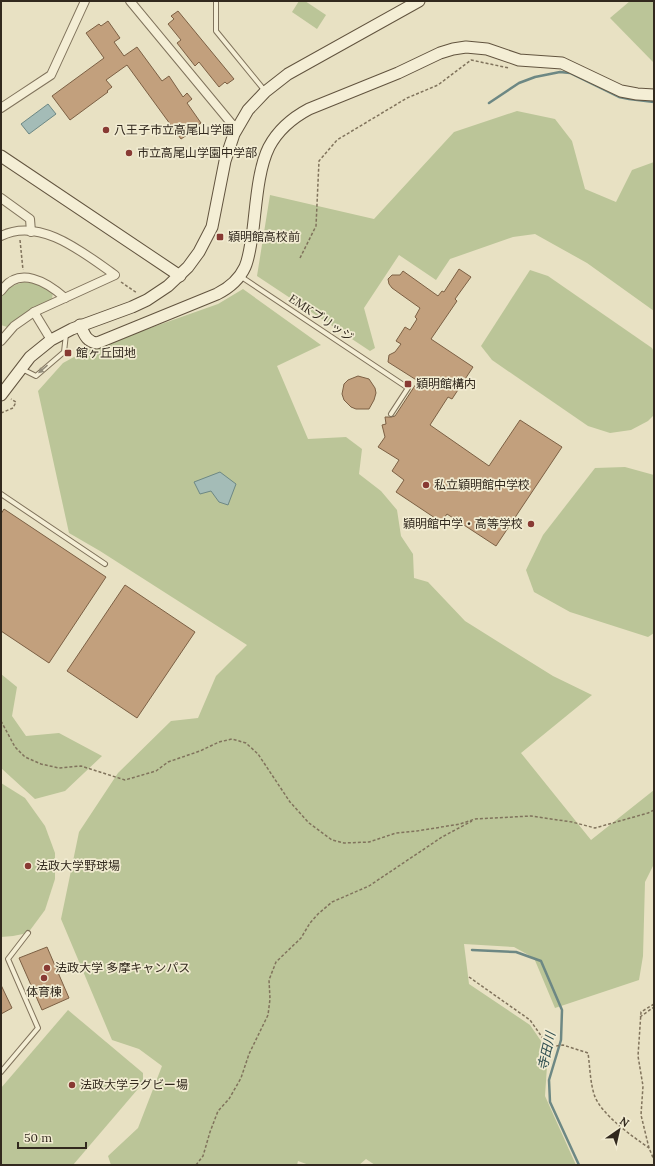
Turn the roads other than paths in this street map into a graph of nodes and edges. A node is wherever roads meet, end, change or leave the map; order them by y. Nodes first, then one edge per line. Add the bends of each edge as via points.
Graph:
1 (85, 1) edge
2 (130, 1) edge
3 (216, 1) edge
4 (419, 1) edge
5 (265, 92) junction
6 (654, 95) edge
7 (1, 108) edge
8 (237, 128) junction
9 (1, 156) edge
10 (1, 198) edge
11 (31, 232) junction
12 (1, 236) edge
13 (180, 276) junction
14 (244, 279) junction
15 (1, 291) edge
16 (65, 298) junction
17 (34, 312) junction
18 (80, 325) junction
19 (66, 331) junction
20 (2, 335) edge
21 (51, 340) junction
22 (21, 368) junction
23 (2, 394) edge
24 (390, 414) dead end
25 (1, 494) edge
26 (106, 564) dead end
27 (28, 933) dead end
28 (1, 1072) edge

1 - 7 street via 51,75
2 - 8 street
3 - 5 lane via 216,31
4 - 5 street via 288,74
5 - 8 street via 248,110
6 - 14 street via 621,91 562,63 519,60 493,50 474,47 440,53 398,74 309,109 281,129 267,152 261,173
8 - 13 street via 226,156 212,227 196,256
9 - 13 street
10 - 11 street via 30,218
11 - 12 street
11 - 16 street via 60,239 115,275
13 - 18 street via 141,302
14 - 18 street via 217,294 99,342 93,343 88,340
14 - 24 lane, EMKブリッジ via 408,388
15 - 16 street via 9,283 23,278 41,281
16 - 17 street
17 - 20 street
17 - 21 street
18 - 19 street
19 - 21 street
19 -> 22 lane via 64,352 36,376
21 - 22 street
22 - 23 street
25 - 26 lane
27 - 28 lane via 8,960 38,1028

